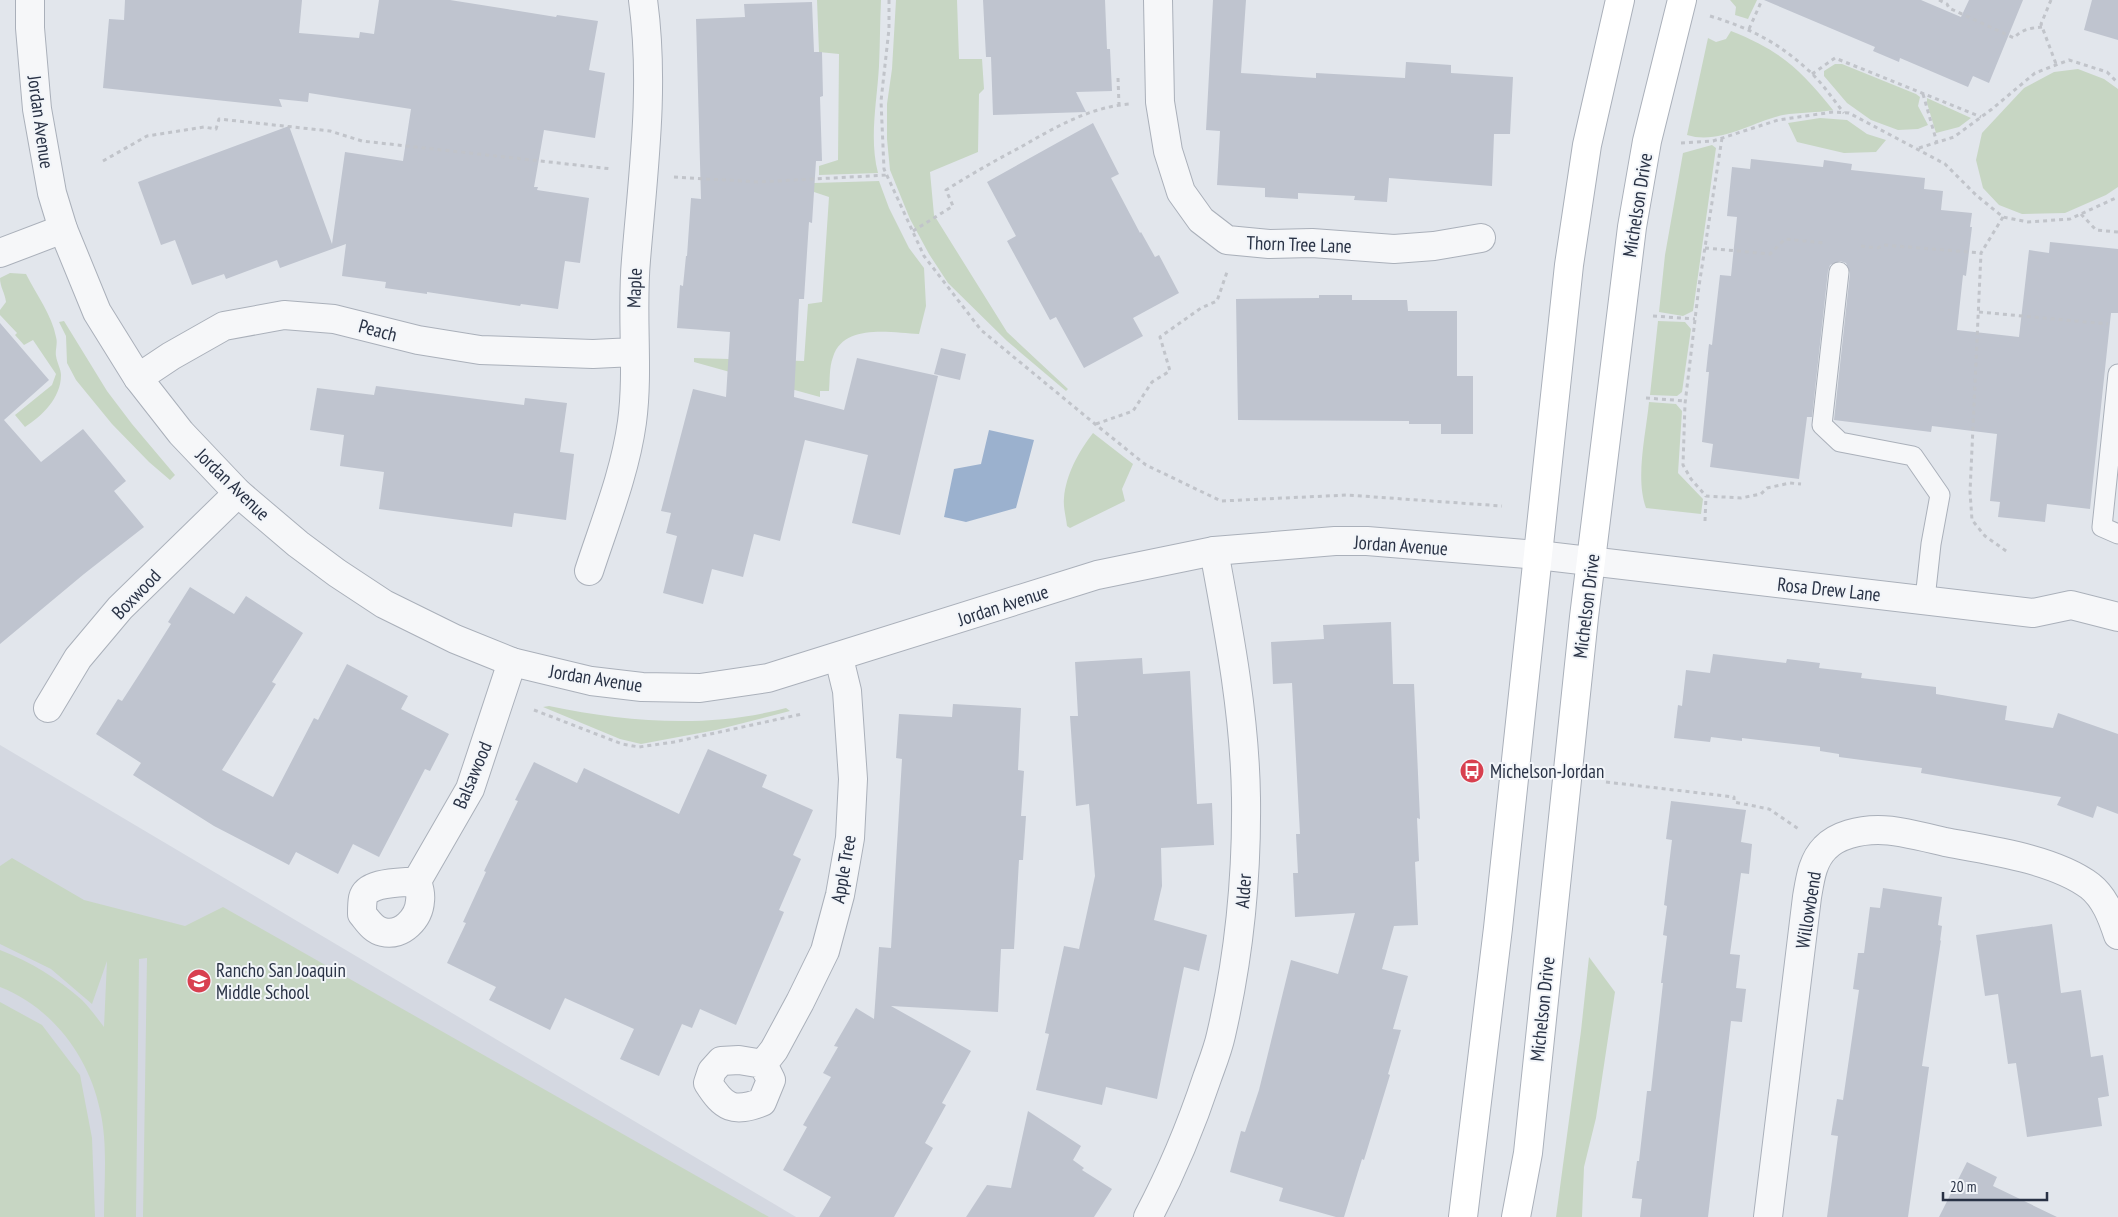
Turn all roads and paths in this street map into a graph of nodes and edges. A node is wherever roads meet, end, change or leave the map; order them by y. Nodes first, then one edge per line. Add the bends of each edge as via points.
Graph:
1 (30, 0) edge
2 (643, 0) edge
3 (889, 0) edge
4 (1158, 0) edge
5 (1620, 0) edge
6 (1682, 0) edge
7 (1762, 0) edge
8 (1940, 0) edge
9 (2051, 0) edge
10 (1710, 16) dead end
11 (2042, 27) junction
12 (1749, 30) junction
13 (2056, 64) junction
14 (1812, 74) junction
15 (1118, 78) dead end
16 (2112, 78) junction
17 (2118, 79) edge
18 (2118, 83) edge
19 (1923, 94) junction
20 (1160, 102) junction
21 (1119, 105) junction
22 (1844, 113) junction
23 (1981, 117) junction
24 (1722, 138) junction
25 (1681, 143) dead end
26 (1937, 143) junction
27 (1918, 148) junction
28 (103, 161) dead end
29 (621, 170) dead end
30 (888, 175) junction
31 (672, 177) dead end
32 (2118, 197) edge
33 (2081, 214) junction
34 (2003, 217) junction
35 (63, 229) junction
36 (913, 232) junction
37 (2118, 232) edge
38 (1481, 238) dead end
39 (1824, 244) dead end
40 (1861, 246) dead end
41 (1705, 248) junction
42 (0, 253) edge
43 (1982, 253) junction
44 (1229, 267) dead end
45 (1839, 272) dead end
46 (1979, 312) junction
47 (1653, 316) dead end
48 (1695, 319) junction
49 (2108, 324) dead end
50 (634, 352) junction
51 (2118, 374) edge
52 (138, 378) junction
53 (1646, 398) dead end
54 (1686, 401) junction
55 (1095, 424) junction
56 (1801, 484) dead end
57 (238, 493) junction
58 (1706, 496) junction
59 (1502, 506) dead end
60 (1705, 521) dead end
61 (2118, 534) edge
62 (1214, 551) junction
63 (2009, 553) dead end
64 (1538, 555) junction
65 (1591, 561) junction
66 (589, 571) dead end
67 (1925, 599) junction
68 (2118, 617) edge
69 (838, 658) junction
70 (512, 662) junction
71 (48, 708) dead end
72 (534, 710) dead end
73 (802, 714) dead end
74 (1606, 782) dead end
75 (1825, 848) junction
76 (417, 881) dead end
77 (2118, 935) edge
78 (763, 1064) dead end
79 (1148, 1217) edge
80 (1463, 1217) edge
81 (1516, 1217) edge
82 (1768, 1217) edge

1 - 35 street, Jordan Avenue via 37,109 50,184
2 - 50 street, Maple via 648,59 648,120 634,276
3 - 30 path via 889,29 880,101 884,169
4 - 20 street, Thorn Tree Lane
5 - 64 main road via 1587,145 1569,265
6 - 65 main road, Michelson Drive via 1649,132 1634,217
7 - 12 path
8 - 11 path via 1948,8 2014,38 2019,32
9 - 11 path
10 - 12 path
11 - 13 path
12 - 14 path via 1771,41
13 - 16 path via 2069,60 2107,72
13 - 23 path via 2035,73
14 - 19 path via 1835,58
14 - 22 path
15 - 21 path
16 - 17 path
16 - 18 path
19 - 23 path
19 - 26 path
20 - 21 path
20 - 38 street, Thorn Tree Lane via 1168,151 1181,192 1202,220 1227,240 1394,249
21 - 36 path via 1070,119 970,175 946,190 953,206
22 - 24 path via 1778,120
22 - 27 path
23 - 26 path via 1954,137
24 - 25 path
24 - 41 path
26 - 27 path
27 - 34 path via 1945,164
28 - 29 path via 147,136 204,127 216,129 220,119 330,131 362,141
30 - 31 path via 758,182
30 - 36 path
32 - 33 path
33 - 34 path via 2070,219 2028,222
33 - 37 path via 2096,230
34 - 43 path
35 - 42 street
35 - 52 street, Jordan Avenue via 97,312
36 - 55 path via 924,256 981,330
39 - 41 path via 1785,239 1770,254
40 - 43 path
41 - 48 path
43 - 46 path
44 - 55 path via 1216,301 1160,336 1170,371 1152,382 1134,411
45 - 67 lane via 1822,426 1840,442 1913,456 1940,495
46 - 49 path
46 - 63 path via 1970,492 1972,520 1984,536
47 - 48 path
48 - 54 path
50 - 52 street, Peach via 593,354 480,350 418,340 334,319 284,315 224,326
50 - 66 street, Maple via 635,394 626,460
51 - 61 lane via 2102,527
52 - 57 street, Jordan Avenue via 181,433
53 - 54 path
54 - 58 path via 1684,465
55 - 59 path via 1146,465 1222,501 1347,495
56 - 58 path via 1767,488 1760,494 1741,498
57 - 70 street, Jordan Avenue via 298,544 384,604 455,639
57 - 71 street, Boxwood via 120,608 78,658
58 - 60 path
62 - 64 street, Jordan Avenue via 1367,541
62 - 69 street, Jordan Avenue via 1097,575
62 - 79 street, Alder via 1239,709 1246,796 1241,924 1221,1036 1196,1111
64 - 65 street, Rosa Drew Lane
64 - 80 main road
65 - 67 street, Rosa Drew Lane
65 - 81 main road, Michelson Drive via 1528,1153
67 - 68 street, Rosa Drew Lane via 2033,613 2071,605
69 - 70 street, Jordan Avenue via 768,678 700,688 642,687 591,681
69 - 78 street, Apple Tree via 847,691 853,779 850,838 840,895 825,951 774,1050
70 - 76 street, Balsawood via 470,789
72 - 73 path via 622,744 639,747
74 - 75 path via 1734,796 1734,802 1769,809
75 - 77 street, Willowbend via 1844,835 1878,830 2010,855 2062,871 2091,887 2109,909
75 - 82 street, Willowbend via 1812,868 1807,897

